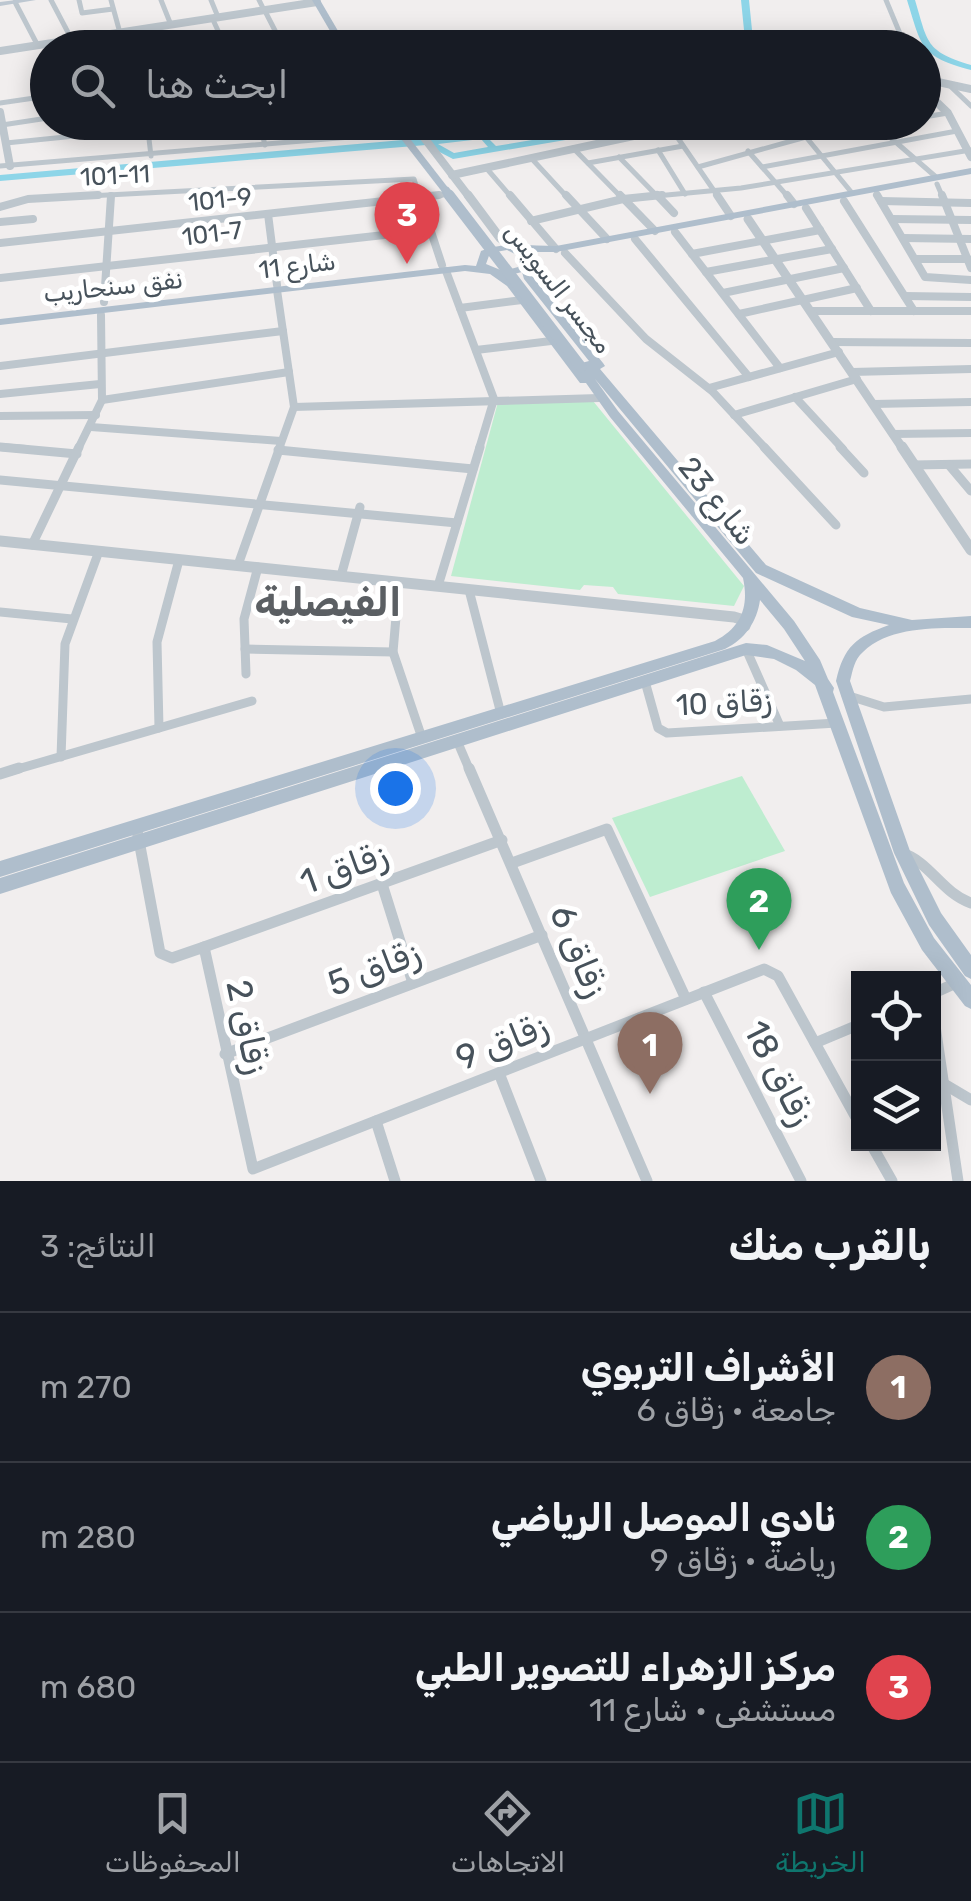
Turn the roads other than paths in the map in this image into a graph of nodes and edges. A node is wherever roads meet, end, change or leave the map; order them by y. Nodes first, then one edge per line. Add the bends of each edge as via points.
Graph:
1 (33, 0) edge
2 (51, 0) edge
3 (79, 0) edge
4 (111, 0) edge
5 (162, 0) edge
6 (210, 0) edge
7 (259, 0) edge
8 (886, 0) edge
9 (5, 2) edge
10 (320, 2) edge
11 (113, 8) junction
12 (265, 12) junction
13 (216, 19) junction
14 (170, 27) junction
15 (65, 30) edge
16 (120, 30) edge
17 (149, 30) edge
18 (171, 30) edge
19 (219, 30) edge
20 (274, 30) edge
21 (335, 30) edge
22 (339, 30) edge
23 (898, 30) edge
24 (30, 35) edge
25 (30, 47) edge
26 (30, 50) edge
27 (0, 53) edge
28 (941, 81) edge
29 (947, 83) junction
30 (971, 89) edge
31 (30, 99) edge
32 (0, 103) edge
33 (941, 106) edge
34 (971, 106) edge
35 (0, 112) edge
36 (948, 113) junction
37 (941, 114) edge
38 (30, 124) edge
39 (957, 131) junction
40 (3, 134) edge
41 (30, 134) edge
42 (941, 134) edge
43 (149, 140) edge
44 (264, 140) edge
45 (320, 140) edge
46 (415, 140) edge
47 (416, 140) edge
48 (612, 140) edge
49 (679, 140) edge
50 (791, 140) edge
51 (809, 140) edge
52 (907, 140) edge
53 (896, 142) junction
54 (265, 145) junction
55 (683, 146) junction
56 (573, 148) junction
57 (658, 150) junction
58 (748, 151) junction
59 (970, 152) edge
60 (821, 155) junction
61 (151, 156) junction
62 (619, 157) junction
63 (532, 159) junction
64 (916, 159) junction
65 (588, 163) junction
66 (5, 166) edge
67 (762, 167) junction
68 (698, 168) junction
69 (483, 171) junction
70 (834, 172) junction
71 (451, 173) junction
72 (971, 174) edge
73 (937, 180) junction
74 (775, 182) junction
75 (452, 192) junction
76 (714, 192) junction
77 (686, 194) junction
78 (111, 196) junction
79 (658, 196) junction
80 (848, 197) junction
81 (624, 198) junction
82 (879, 198) junction
83 (420, 199) junction
84 (944, 202) junction
85 (971, 202) edge
86 (800, 206) junction
87 (0, 207) edge
88 (579, 209) junction
89 (674, 213) dead end
90 (268, 214) junction
91 (730, 216) junction
92 (34, 218) dead end
93 (748, 218) junction
94 (892, 219) junction
95 (531, 220) junction
96 (952, 220) junction
97 (971, 220) edge
98 (0, 222) edge
99 (106, 230) junction
100 (429, 230) junction
101 (820, 230) junction
102 (655, 231) junction
103 (675, 232) junction
104 (903, 238) junction
105 (959, 238) junction
106 (971, 239) edge
107 (607, 240) junction
108 (635, 240) junction
109 (764, 240) junction
110 (0, 244) edge
111 (273, 246) junction
112 (516, 249) junction
113 (832, 249) junction
114 (560, 251) junction
115 (692, 254) junction
116 (480, 256) junction
117 (916, 259) junction
118 (969, 259) edge
119 (777, 260) junction
120 (527, 265) junction
121 (106, 266) junction
122 (444, 268) junction
123 (844, 268) junction
124 (971, 268) edge
125 (491, 272) junction
126 (706, 272) junction
127 (0, 278) edge
128 (790, 279) junction
129 (971, 280) edge
130 (277, 288) junction
131 (857, 288) junction
132 (230, 293) junction
133 (723, 293) junction
134 (905, 296) junction
135 (971, 297) edge
136 (522, 300) junction
137 (808, 306) junction
138 (103, 308) junction
139 (460, 308) junction
140 (871, 311) junction
141 (914, 311) junction
142 (971, 311) edge
143 (739, 314) junction
144 (0, 320) edge
145 (283, 331) junction
146 (551, 340) junction
147 (971, 342) edge
148 (836, 347) junction
149 (476, 350) junction
150 (100, 354) junction
151 (0, 366) edge
152 (585, 366) junction
153 (780, 368) junction
154 (971, 370) edge
155 (289, 372) junction
156 (748, 376) junction
157 (855, 376) junction
158 (100, 384) junction
159 (709, 388) junction
160 (0, 394) edge
161 (599, 398) junction
162 (794, 398) junction
163 (494, 399) junction
164 (102, 400) junction
165 (971, 402) edge
166 (874, 404) junction
167 (294, 407) junction
168 (632, 411) junction
169 (614, 414) junction
170 (96, 415) junction
171 (0, 416) edge
172 (734, 416) junction
173 (91, 427) junction
174 (971, 433) edge
175 (894, 434) junction
176 (279, 446) junction
177 (0, 447) edge
178 (77, 454) junction
179 (949, 464) junction
180 (971, 464) edge
181 (913, 465) junction
182 (474, 469) junction
183 (864, 473) dead end
184 (0, 480) edge
185 (61, 485) junction
186 (971, 490) edge
187 (258, 504) junction
188 (359, 510) junction
189 (457, 524) junction
190 (836, 525) dead end
191 (0, 541) edge
192 (32, 544) junction
193 (971, 550) edge
194 (100, 551) junction
195 (179, 560) junction
196 (238, 564) junction
197 (258, 567) junction
198 (341, 576) junction
199 (749, 580) junction
200 (399, 582) junction
201 (438, 586) junction
202 (468, 590) junction
203 (0, 612) edge
204 (72, 619) junction
205 (971, 622) edge
206 (930, 623) junction
207 (745, 626) junction
208 (245, 649) junction
209 (746, 650) junction
210 (393, 652) junction
211 (246, 674) dead end
212 (646, 684) junction
213 (827, 688) junction
214 (846, 695) junction
215 (971, 699) edge
216 (252, 702) dead end
217 (501, 714) junction
218 (839, 723) junction
219 (780, 726) junction
220 (159, 728) junction
221 (422, 738) junction
222 (458, 744) junction
223 (60, 757) junction
224 (0, 774) edge
225 (138, 837) junction
226 (502, 840) junction
227 (902, 853) junction
228 (884, 857) junction
229 (512, 863) junction
230 (0, 869) edge
231 (382, 884) junction
232 (0, 886) edge
233 (971, 903) edge
234 (542, 935) junction
235 (204, 947) junction
236 (971, 970) edge
237 (413, 982) junction
238 (956, 983) junction
239 (941, 989) edge
240 (704, 992) junction
241 (686, 999) junction
242 (971, 1000) edge
243 (851, 1027) edge
244 (586, 1038) junction
245 (815, 1043) junction
246 (225, 1054) junction
247 (500, 1073) junction
248 (941, 1083) edge
249 (941, 1092) edge
250 (971, 1100) edge
251 (851, 1108) edge
252 (376, 1122) junction
253 (875, 1151) edge
254 (253, 1169) joint
255 (395, 1181) edge
256 (541, 1181) edge
257 (647, 1181) edge
258 (801, 1181) edge
259 (892, 1181) edge
260 (958, 1181) edge

1 - 9 main road
2 - 15 street
3 - 11 street via 82,12
4 - 11 street
5 - 14 street
6 - 13 street
7 - 12 street
8 - 23 street
9 - 24 street
10 - 12 street
10 - 21 main road
10 - 22 main road
11 - 16 street
12 - 13 street
12 - 20 street
13 - 14 street
13 - 19 street
14 - 17 street
14 - 18 street
25 - 27 street
26 - 27 street
28 - 29 street
29 - 30 street
29 - 34 street
31 - 32 street
33 - 36 street
35 - 40 street
36 - 37 street
36 - 39 street
38 - 40 street
39 - 42 street
39 - 59 street
40 - 41 street
40 - 66 street
43 - 61 street
44 - 54 street
45 - 54 street
46 - 75 main road
47 - 71 street
48 - 56 street
49 - 55 street
50 - 58 street
51 - 60 street
52 - 53 street
53 - 60 street
53 - 64 street
54 - 61 street
55 - 57 street
55 - 68 street
56 - 63 street
56 - 65 street
57 - 62 street
57 - 77 street
58 - 67 street
58 - 68 street
59 - 64 street
60 - 67 street
60 - 70 street
61 - 66 street
62 - 65 street
62 - 79 street
63 - 69 street
63 - 88 street
64 - 70 street
64 - 73 street
65 - 81 street
67 - 74 street
68 - 76 street
69 - 71 street
69 - 75 street
69 - 95 street
70 - 74 street
70 - 80 street
71 - 75 street
72 - 73 main road
73 - 80 main road
73 - 82 main road
73 - 84 street
74 - 76 street
74 - 86 street
75 - 83 street, 101-9
75 - 112 street
75 - 116 street
75 - 152 main road, مجسر السويس, bridge
76 - 77 street
76 - 91 street
77 - 79 street
78 - 83 street, 101-11 via 414,179
78 - 87 street, 101-11 via 28,199
78 - 99 street
79 - 81 street
79 - 89 street
80 - 82 main road
80 - 86 main road
80 - 134 street
81 - 88 street
81 - 102 street
82 - 84 street
82 - 94 street
83 - 90 street, 101-9
83 - 100 street
84 - 85 street
84 - 96 street
86 - 91 main road
86 - 93 main road
86 - 101 street
88 - 95 street
88 - 107 street
90 - 99 street, 101-9
90 - 111 street
91 - 102 main road
92 - 98 street
93 - 103 main road
93 - 109 street
94 - 96 street
94 - 104 street
95 - 114 street
96 - 97 street
96 - 105 street
99 - 110 street, 101-9
99 - 121 street
100 - 111 street, 101-7
100 - 122 street
101 - 109 street
101 - 113 street
102 - 107 main road
103 - 108 main road
103 - 115 street
104 - 105 street
104 - 117 street
105 - 106 street
105 - 118 street
107 - 114 main road
108 - 114 main road
108 - 156 street
109 - 115 street
109 - 119 street
111 - 121 street, 101-7
111 - 130 street
112 - 114 main road
112 - 116 main road, شارع 11 via 492,248
112 - 120 main road, شارع 23
113 - 119 street
113 - 123 street
114 - 120 main road, شارع 11
114 - 159 street via 646,338
115 - 126 street
116 - 122 main road, شارع 11
116 - 125 main road
117 - 118 street
117 - 129 street via 927,278
118 - 124 street
119 - 126 street
119 - 128 street
120 - 125 main road, شارع 11 via 510,274
120 - 168 main road, شارع 23 via 528,277
121 - 127 street, 101-7
121 - 138 street
122 - 125 main road, شارع 11
122 - 130 main road, شارع 11
122 - 139 street
123 - 128 street
123 - 131 street
125 - 136 main road
126 - 133 street
128 - 133 street
128 - 137 street
130 - 132 main road, شارع 11
130 - 145 street
131 - 137 street
131 - 140 street
132 - 138 main road
132 - 144 main road, نفق سنحاريب
133 - 143 street
134 - 135 street
134 - 141 street
136 - 139 street
136 - 146 main road
137 - 140 street
137 - 143 street
137 - 148 street
138 - 144 main road
138 - 150 street
139 - 149 street
140 - 141 street
141 - 142 street
143 - 153 street
145 - 150 street
145 - 155 street
146 - 149 street
146 - 161 main road
147 - 148 street
148 - 153 street
148 - 157 street
149 - 163 street
150 - 151 street
150 - 158 street
152 - 168 main road, مجسر السويس
152 - 169 main road, مجسر السويس
153 - 156 street
154 - 157 street
155 - 164 street
155 - 167 street
156 - 159 street
157 - 162 street
157 - 166 street
158 - 160 street
158 - 164 street
159 - 172 street
161 - 163 street
161 - 169 main road
162 - 172 street
162 - 183 street
163 - 167 street
163 - 182 street
164 - 170 street
165 - 166 street
166 - 175 street
167 - 176 street
168 - 206 main road, شارع 23 via 770,575 882,620
169 - 199 main road, شارع 23
170 - 171 street
170 - 173 street
172 - 190 street
173 - 176 street
173 - 178 street
174 - 175 street
175 - 181 street
176 - 182 street
176 - 187 street
177 - 178 street
178 - 185 street
179 - 180 street
179 - 181 street
179 - 186 street
181 - 193 street
182 - 189 street
184 - 185 street
185 - 187 street
185 - 192 street
187 - 188 street
187 - 196 street
188 - 189 street
188 - 198 street
189 - 201 street
191 - 192 street
192 - 194 street
194 - 195 street
194 - 204 street
195 - 196 street
195 - 220 street via 156,630
196 - 197 street
197 - 198 street
197 - 208 street via 244,619
198 - 200 street
199 - 207 main road via 754,595
199 - 213 main road, شارع 23 via 783,618
200 - 201 street
200 - 210 street
201 - 202 street
202 - 207 street via 738,617
202 - 217 street
203 - 204 street
204 - 223 street via 62,672
205 - 206 main road
206 - 214 main road via 870,640 846,665
207 - 217 main road via 720,645
208 - 210 street
208 - 211 street
209 - 212 main road
209 - 213 main road via 792,663
209 - 219 street
210 - 221 street
212 - 219 street, زقاق 10 via 662,732
212 - 222 main road
213 - 218 main road, شارع 23
214 - 215 street via 884,707
214 - 227 main road
216 - 220 street
217 - 221 main road
218 - 219 street, زقاق 10
218 - 228 main road, شارع 23
220 - 223 street
221 - 225 main road
222 - 225 main road
222 - 226 street, زقاق 6
223 - 224 street
225 - 230 main road
225 - 232 main road
225 - 235 street, زقاق 2 via 160,952 172,958
226 - 229 street, زقاق 6
226 - 231 street, زقاق 1
227 - 228 main road
227 - 233 street via 916,858 948,894
227 - 236 main road
228 - 238 main road, شارع 23 via 916,924
229 - 234 street, زقاق 6
229 - 241 street via 607,829
231 - 235 street, زقاق 1
231 - 237 street
234 - 237 street, زقاق 5
234 - 244 street, زقاق 6
235 - 246 street, زقاق 2
237 - 246 street, زقاق 5
238 - 239 street
238 - 242 main road, شارع 23
240 - 241 street, زقاق 9
240 - 245 street, زقاق 9 via 772,970
240 - 258 street, زقاق 18
241 - 244 street, زقاق 9
243 - 245 street
244 - 247 street, زقاق 9
244 - 257 street, زقاق 6
245 - 251 street
246 - 254 street, زقاق 2
247 - 252 street, زقاق 9
247 - 256 street
248 - 250 street
249 - 260 street
252 - 254 street, زقاق 9
252 - 255 street
253 - 259 street

